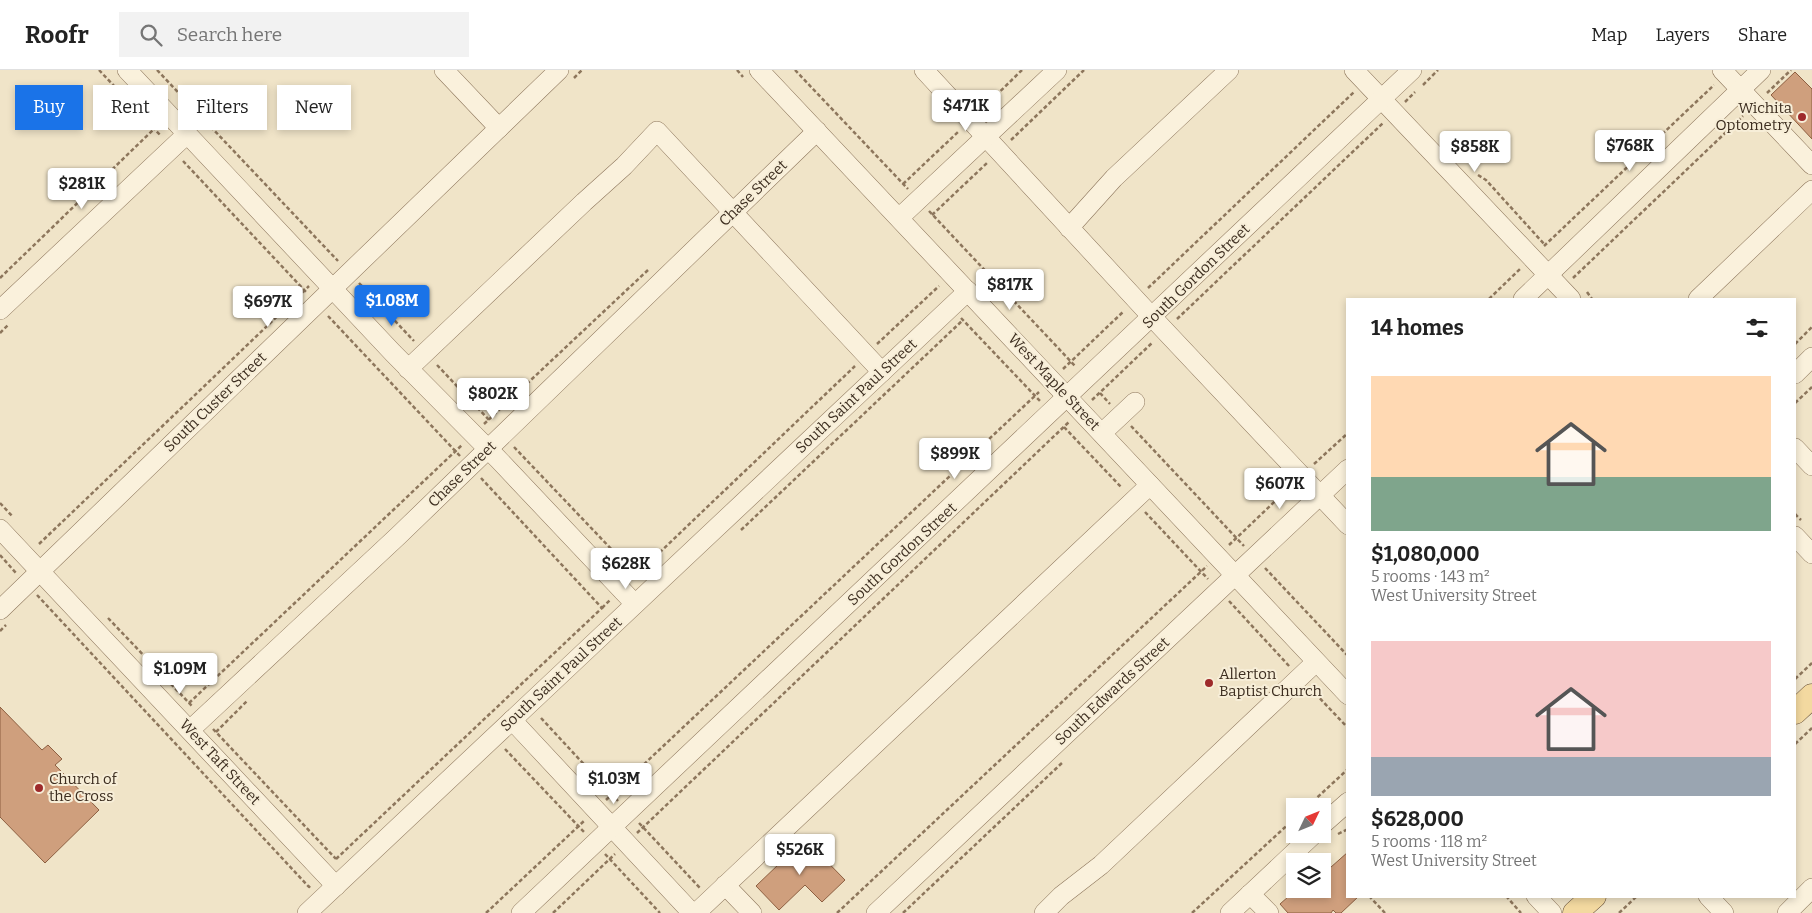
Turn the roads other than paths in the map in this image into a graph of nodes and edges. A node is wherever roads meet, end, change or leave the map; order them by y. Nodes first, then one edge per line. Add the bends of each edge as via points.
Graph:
1 (127, 70) edge
2 (444, 70) edge
3 (559, 70) edge
4 (759, 70) edge
5 (924, 70) edge
6 (1057, 70) edge
7 (1229, 70) edge
8 (1412, 70) edge
9 (1761, 70) edge
10 (1724, 72) edge
11 (1359, 76) edge
12 (1741, 90) junction
13 (1387, 106) junction
14 (499, 128) junction
15 (817, 131) junction
16 (187, 134) junction
17 (986, 137) junction
18 (1812, 165) edge
19 (1812, 190) edge
20 (732, 212) junction
21 (899, 218) junction
22 (1069, 228) junction
23 (1548, 274) junction
24 (327, 282) junction
25 (968, 291) junction
26 (1567, 294) edge
27 (1524, 298) edge
28 (1699, 298) edge
29 (0, 310) edge
30 (1158, 324) junction
31 (1811, 360) edge
32 (408, 369) junction
33 (882, 372) junction
34 (1796, 373) edge
35 (1068, 397) junction
36 (1135, 402) dead end
37 (1102, 433) junction
38 (487, 449) junction
39 (1796, 449) edge
40 (1812, 466) edge
41 (1346, 470) edge
42 (1150, 485) junction
43 (1320, 495) junction
44 (1346, 523) edge
45 (0, 529) edge
46 (1796, 537) edge
47 (1812, 554) edge
48 (40, 571) junction
49 (1235, 575) junction
50 (635, 604) junction
51 (0, 610) edge
52 (1316, 662) junction
53 (1346, 693) edge
54 (1812, 696) edge
55 (1796, 711) edge
56 (512, 720) junction
57 (190, 730) junction
58 (1346, 804) edge
59 (1331, 817) edge
60 (611, 828) junction
61 (790, 840) dead end
62 (1304, 843) edge
63 (336, 886) junction
64 (1812, 888) edge
65 (729, 889) junction
66 (1250, 894) junction
67 (1538, 898) edge
68 (1592, 898) edge
69 (1710, 898) edge
70 (307, 913) edge
71 (521, 913) edge
72 (694, 913) edge
73 (752, 913) edge
74 (876, 913) edge
75 (1044, 913) edge
76 (1230, 913) edge
77 (1269, 913) edge
78 (1552, 913) edge
79 (1575, 913) edge
80 (1724, 913) edge
81 (1787, 913) edge

1 - 16 street
2 - 14 street
3 - 14 street, South Custer Street
4 - 15 street, West Maple Street
5 - 17 street
6 - 17 street
7 - 22 street via 1114,178
8 - 13 street, South Gordon Street
9 - 12 street
10 - 12 street
11 - 13 street
12 - 18 street
12 - 23 street
13 - 23 street
13 - 30 street, South Gordon Street
14 - 24 street, South Custer Street
15 - 20 street, Chase Street
15 - 21 street, West Maple Street
16 - 24 street
16 - 29 street
17 - 21 street
17 - 22 street
19 - 28 street
20 - 32 street via 658,131
20 - 33 street
20 - 38 street, Chase Street
21 - 25 street, West Maple Street
22 - 30 street
23 - 26 street
23 - 27 street
24 - 32 street
24 - 48 street, South Custer Street
25 - 33 street, South Saint Paul Street
25 - 35 street, West Maple Street
30 - 35 street, South Gordon Street
30 - 43 street
31 - 34 street
32 - 38 street
33 - 50 street, South Saint Paul Street
35 - 37 street, West Maple Street
35 - 60 street, South Gordon Street
36 - 37 street
37 - 42 street, West Maple Street
38 - 50 street
38 - 57 street, Chase Street
39 - 40 street
41 - 43 street, South Edwards Street
42 - 49 street, West Maple Street
42 - 65 street
43 - 44 street
43 - 49 street, South Edwards Street
45 - 48 street, West Taft Street
46 - 47 street
48 - 51 street, South Custer Street
48 - 57 street, West Taft Street
49 - 52 street, West Maple Street
49 - 74 street, South Edwards Street
50 - 56 street, South Saint Paul Street
52 - 53 street, West Maple Street
52 - 75 street via 1101,864
54 - 55 main road
56 - 60 street
56 - 63 street, South Saint Paul Street
57 - 63 street, West Taft Street
58 - 59 street
60 - 71 street, South Gordon Street
60 - 72 street
61 - 65 street
62 - 66 street
63 - 70 street, South Saint Paul Street
64 - 81 street
65 - 72 street
65 - 73 street
66 - 76 street
66 - 77 street
67 - 78 street
68 - 79 main road
69 - 80 street

